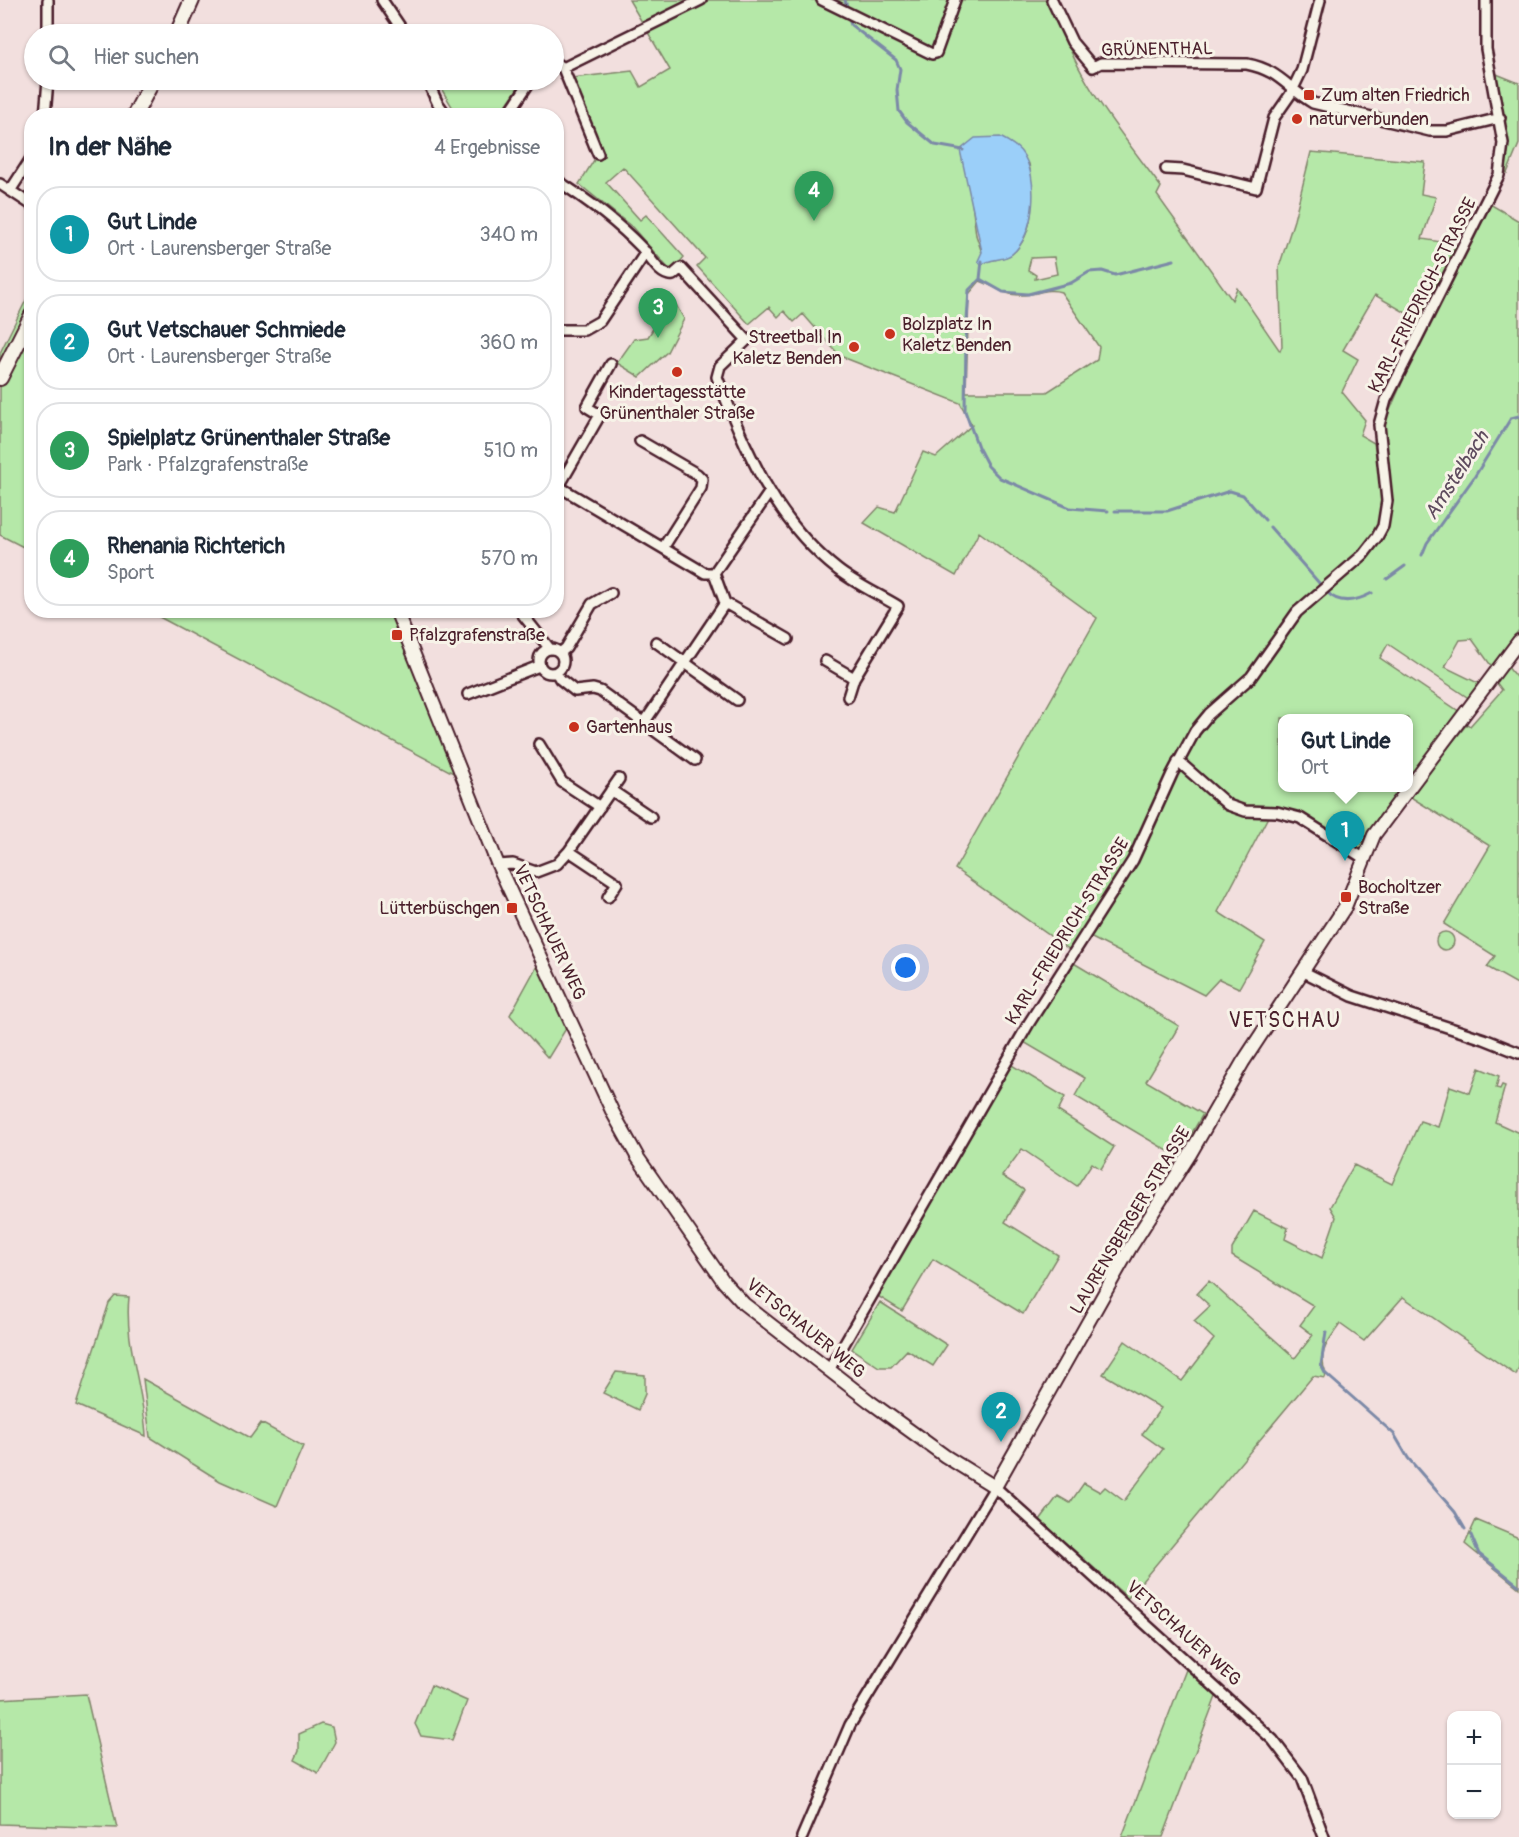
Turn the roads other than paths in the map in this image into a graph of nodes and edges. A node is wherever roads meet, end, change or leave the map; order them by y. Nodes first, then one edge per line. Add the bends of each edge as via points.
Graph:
1 (48, 0) edge
2 (192, 0) edge
3 (382, 0) edge
4 (701, 0) edge
5 (822, 0) edge
6 (955, 0) edge
7 (1052, 0) edge
8 (1320, 0) edge
9 (1486, 0) edge
10 (48, 24) edge
11 (181, 24) edge
12 (398, 24) edge
13 (564, 67) edge
14 (564, 73) edge
15 (1293, 89) junction
16 (47, 90) edge
17 (148, 90) edge
18 (431, 90) edge
19 (524, 90) edge
20 (46, 108) edge
21 (138, 108) edge
22 (439, 108) edge
23 (512, 108) edge
24 (1500, 118) junction
25 (598, 154) dead end
26 (24, 169) edge
27 (1166, 169) dead end
28 (0, 184) edge
29 (564, 185) edge
30 (10, 191) junction
31 (24, 200) edge
32 (646, 252) junction
33 (24, 331) edge
34 (564, 331) edge
35 (611, 364) dead end
36 (0, 378) edge
37 (640, 441) dead end
38 (564, 477) edge
39 (564, 493) edge
40 (769, 493) junction
41 (663, 548) junction
42 (714, 573) junction
43 (611, 592) dead end
44 (725, 603) junction
45 (403, 618) edge
46 (525, 618) edge
47 (788, 639) dead end
48 (1519, 641) edge
49 (656, 642) dead end
50 (550, 649) junction
51 (560, 653) junction
52 (825, 661) dead end
53 (686, 663) junction
54 (539, 666) junction
55 (556, 672) junction
56 (854, 678) junction
57 (468, 694) dead end
58 (848, 697) dead end
59 (737, 700) dead end
60 (644, 723) junction
61 (539, 744) dead end
62 (696, 760) dead end
63 (1178, 761) junction
64 (619, 778) dead end
65 (1413, 784) edge
66 (611, 790) junction
67 (1407, 792) edge
68 (600, 807) junction
69 (651, 817) dead end
70 (570, 851) junction
71 (1365, 859) junction
72 (498, 865) junction
73 (608, 897) dead end
74 (1304, 972) junction
75 (1519, 1053) edge
76 (829, 1370) junction
77 (995, 1487) junction
78 (802, 1837) edge
79 (1324, 1837) edge

1 - 10 street
2 - 11 main road
3 - 12 street
4 - 13 street
5 - 6 street via 936,54
7 - 15 street, GRÜNENTHAL via 1072,42 1093,67 1101,63 1247,64 1278,75
8 - 15 street via 1306,58
9 - 24 street, KARL-FRIEDRICH-STRASSE via 1486,49
14 - 25 street
15 - 24 street, GRÜNENTHAL via 1323,106 1430,131 1447,131
15 - 27 street via 1274,118 1256,188
16 - 20 street
17 - 21 main road
18 - 22 street
19 - 23 street
24 - 63 street, KARL-FRIEDRICH-STRASSE via 1503,143 1498,175 1386,400 1379,425 1387,501 1383,526 1364,555 1297,612 1251,677 1195,731
26 - 30 street
28 - 30 street
29 - 32 street via 604,212
30 - 31 street
32 - 34 street via 600,321 584,330
32 - 40 street via 668,275 681,268 747,340 720,366 717,377
33 - 36 main road
35 - 38 street via 587,407 600,415
37 - 41 street via 702,479 701,488
39 - 41 street
40 - 42 street
40 - 56 street via 814,550 852,580 898,606
41 - 42 street via 705,573
42 - 44 street
43 - 51 street via 592,604
44 - 47 street
44 - 53 street
45 - 72 street, VETSCHAUER WEG
46 - 50 street
48 - 65 street, LAURENSBERGER STRASSE
49 - 53 street
50 - 51 street
50 - 54 street via 540,654
51 - 55 street via 563,663
52 - 56 street
53 - 59 street
53 - 60 street
54 - 55 street via 546,673
54 - 57 street
55 - 60 street via 575,691 594,689
56 - 58 street
60 - 62 street
61 - 68 street via 562,782
63 - 71 street via 1228,805 1300,818
63 - 76 street, KARL-FRIEDRICH-STRASSE via 1133,860 1029,1023
64 - 66 street
66 - 68 street
66 - 69 street
67 - 71 street, LAURENSBERGER STRASSE via 1374,836
68 - 70 street
70 - 72 street via 557,864 536,872 513,864
70 - 73 street via 617,883
71 - 74 street, LAURENSBERGER STRASSE via 1345,907
72 - 76 street, VETSCHAUER WEG via 613,1113 639,1158 737,1297
74 - 75 street via 1352,996
74 - 77 street, LAURENSBERGER STRASSE via 1243,1062 1136,1238
76 - 77 street, VETSCHAUER WEG via 945,1456
77 - 78 street, LAURENSBERGER STRASSE via 849,1725
77 - 79 street, VETSCHAUER WEG via 1273,1740 1302,1778

